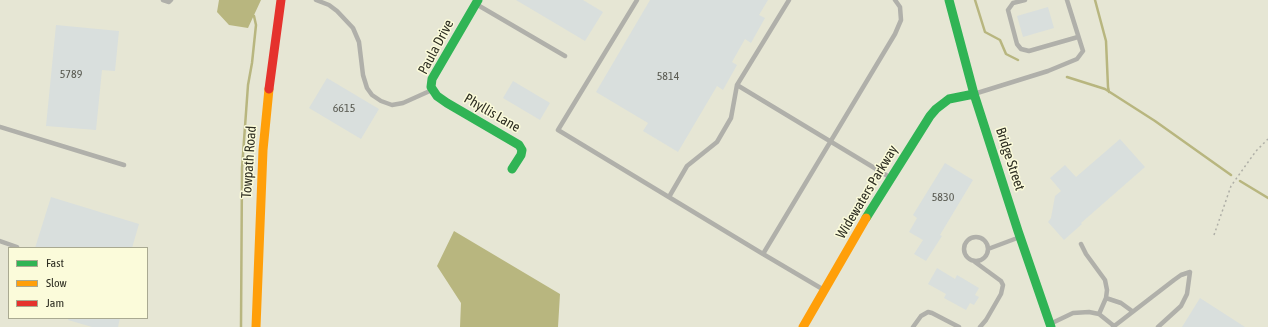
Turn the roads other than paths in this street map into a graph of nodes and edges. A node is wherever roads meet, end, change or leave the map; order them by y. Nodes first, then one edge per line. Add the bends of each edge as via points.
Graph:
1 (163, 0) edge
2 (171, 0) edge
3 (282, 0) edge
4 (316, 0) edge
5 (637, 0) edge
6 (789, 0) edge
7 (895, 0) edge
8 (949, 0) edge
9 (1025, 0) edge
10 (1067, 0) edge
11 (477, 2) edge
12 (1078, 37) junction
13 (565, 56) dead end
14 (737, 85) junction
15 (432, 89) junction
16 (974, 94) junction
17 (0, 128) edge
18 (830, 140) junction
19 (124, 165) dead end
20 (512, 169) dead end
21 (891, 178) junction
22 (669, 197) junction
23 (1020, 237) junction
24 (0, 241) edge
25 (1081, 244) dead end
26 (17, 247) dead end
27 (988, 249) junction
28 (763, 254) junction
29 (975, 262) junction
30 (824, 290) junction
31 (1106, 298) junction
32 (1132, 312) junction
33 (1099, 314) junction
34 (1052, 326) edge
35 (1114, 326) edge
36 (256, 327) edge
37 (803, 327) edge
38 (913, 327) edge
39 (959, 327) edge
40 (980, 327) edge
41 (1158, 327) edge

1 - 2 lane
3 - 36 street, Towpath Road via 269,86 263,150
4 - 15 lane via 337,11 353,28 359,42 367,88 372,95 392,105 404,103
5 - 22 lane via 558,130
6 - 14 lane
7 - 18 lane via 900,7 901,20 895,34
8 - 16 street, Bridge Street
9 - 12 lane via 1013,3 1008,10 1021,50 1029,51
10 - 12 lane
11 - 13 lane
11 - 15 street, Paula Drive via 432,79
12 - 16 lane via 1083,51 1077,59 1048,71
14 - 18 lane
14 - 22 lane via 731,118 717,142 687,166
15 - 20 street, Phyllis Lane via 447,103 520,145 521,155
16 - 21 street, Widewaters Parkway via 949,100 936,109
16 - 23 street, Bridge Street
17 - 19 lane
18 - 21 lane
18 - 28 lane
21 - 30 street, Widewaters Parkway
22 - 28 lane
23 - 27 lane
23 - 34 street, Bridge Street
24 - 26 lane
25 - 31 lane via 1105,280
27 - 29 lane via 986,257
27 - 29 lane via 985,241 978,237 966,241 964,252 968,259
28 - 30 lane
29 - 40 lane via 1003,285 1001,294
30 - 37 street, Widewaters Parkway
31 - 32 lane via 1121,303
31 - 33 lane
32 - 35 lane
32 - 41 lane via 1181,275 1190,272 1187,294 1181,306
33 - 34 lane via 1073,313
33 - 35 lane
38 - 39 lane via 921,316 928,312

